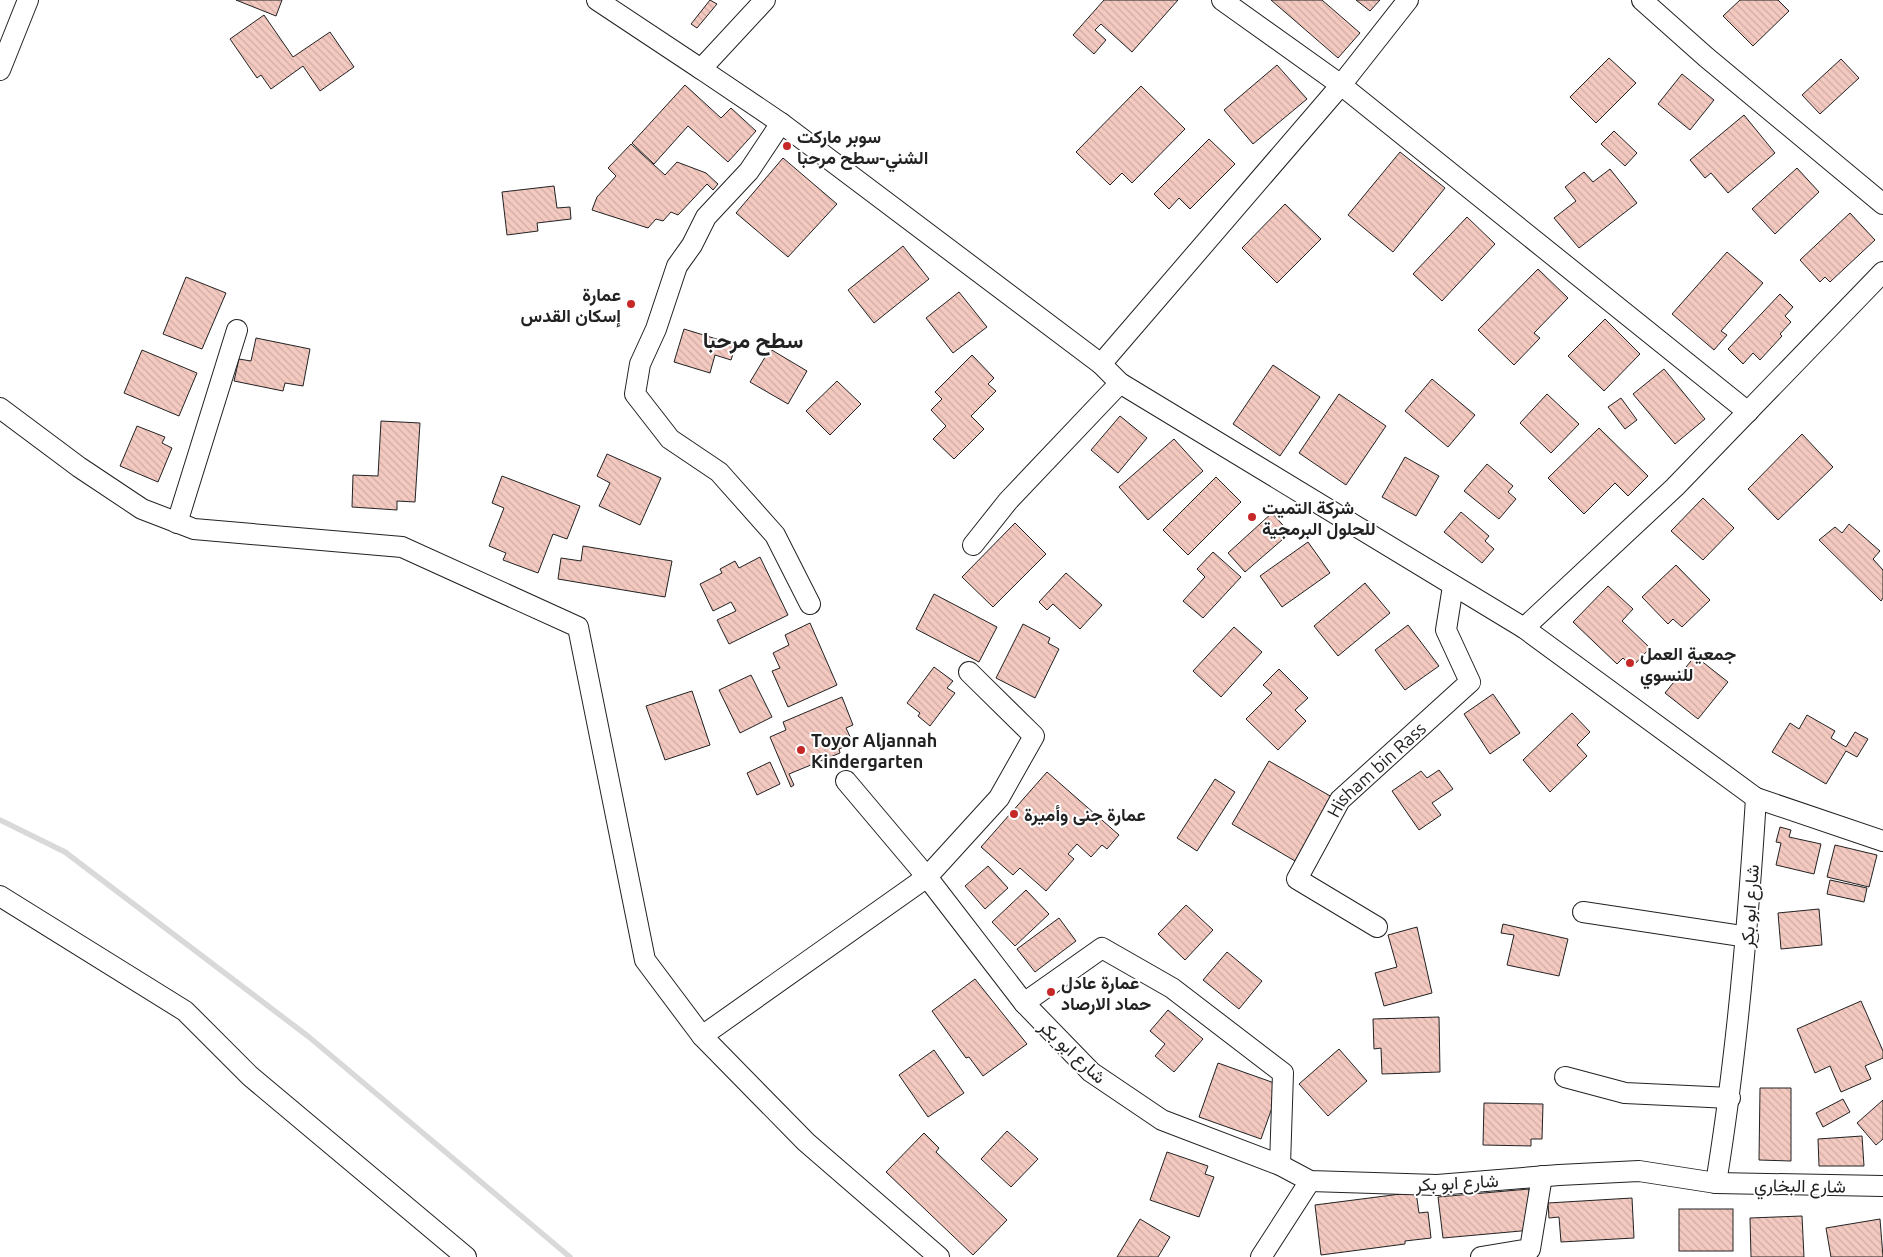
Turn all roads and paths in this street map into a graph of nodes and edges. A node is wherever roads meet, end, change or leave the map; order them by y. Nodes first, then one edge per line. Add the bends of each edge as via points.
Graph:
1 (28, 0) edge
2 (597, 0) edge
3 (765, 0) edge
4 (1222, 0) edge
5 (1408, 0) edge
6 (1642, 0) edge
7 (700, 69) junction
8 (0, 70) edge
9 (1341, 85) junction
10 (781, 123) junction
11 (1883, 204) edge
12 (1883, 272) edge
13 (237, 330) dead end
14 (1101, 364) junction
15 (1120, 383) junction
16 (0, 408) edge
17 (1748, 412) junction
18 (177, 523) junction
19 (973, 545) dead end
20 (1454, 586) junction
21 (810, 604) dead end
22 (1524, 628) junction
23 (969, 672) dead end
24 (846, 781) dead end
25 (1756, 798) junction
26 (1883, 841) edge
27 (927, 877) junction
28 (0, 896) edge
29 (1584, 912) dead end
30 (1377, 927) dead end
31 (1748, 937) junction
32 (1024, 1003) junction
33 (702, 1036) junction
34 (1565, 1077) dead end
35 (1730, 1098) junction
36 (1280, 1165) junction
37 (1542, 1176) junction
38 (1310, 1181) junction
39 (1716, 1183) junction
40 (1883, 1186) edge
41 (466, 1257) edge
42 (939, 1257) edge
43 (1261, 1257) edge
44 (1481, 1257) edge

1 - 8 street
2 - 7 street
3 - 7 street
4 - 9 street
5 - 9 street
6 - 11 street
7 - 10 street
9 - 14 street
9 - 17 street
10 - 14 street
10 - 21 street via 749,171 706,217 678,266 640,364 635,394 670,438 719,472 774,535
12 - 17 street
13 - 18 street
14 - 15 street
15 - 19 street via 1008,501
15 - 20 street
16 - 18 street via 142,509
17 - 22 street via 1675,487
18 - 33 street via 194,529 402,547 578,627 645,960
20 - 22 street
20 - 30 street, Hisham bin Rass via 1446,630 1470,682 1340,800 1297,879
22 - 25 street
23 - 27 street via 1034,736 999,798
24 - 27 street, شارع ابو بكر
25 - 26 street
25 - 31 street, شارع ابو بكر
27 - 32 street, شارع ابو بكر
27 - 33 street
28 - 41 street via 186,1011 250,1076
29 - 31 street
31 - 35 street, شارع ابو بكر
32 - 36 street, شارع ابو بكر via 1091,1072 1162,1120
32 - 36 street via 1102,948 1172,988 1283,1073
33 - 42 street via 806,1142
34 - 35 street via 1625,1093
35 - 39 street, شارع ابو بكر
36 - 38 street, شارع ابو بكر
37 - 38 street, شارع ابو بكر via 1437,1185
37 - 39 street, شارع ابو بكر via 1639,1171
37 - 44 street via 1530,1249
38 - 43 street
39 - 40 street, شارع البخاري

